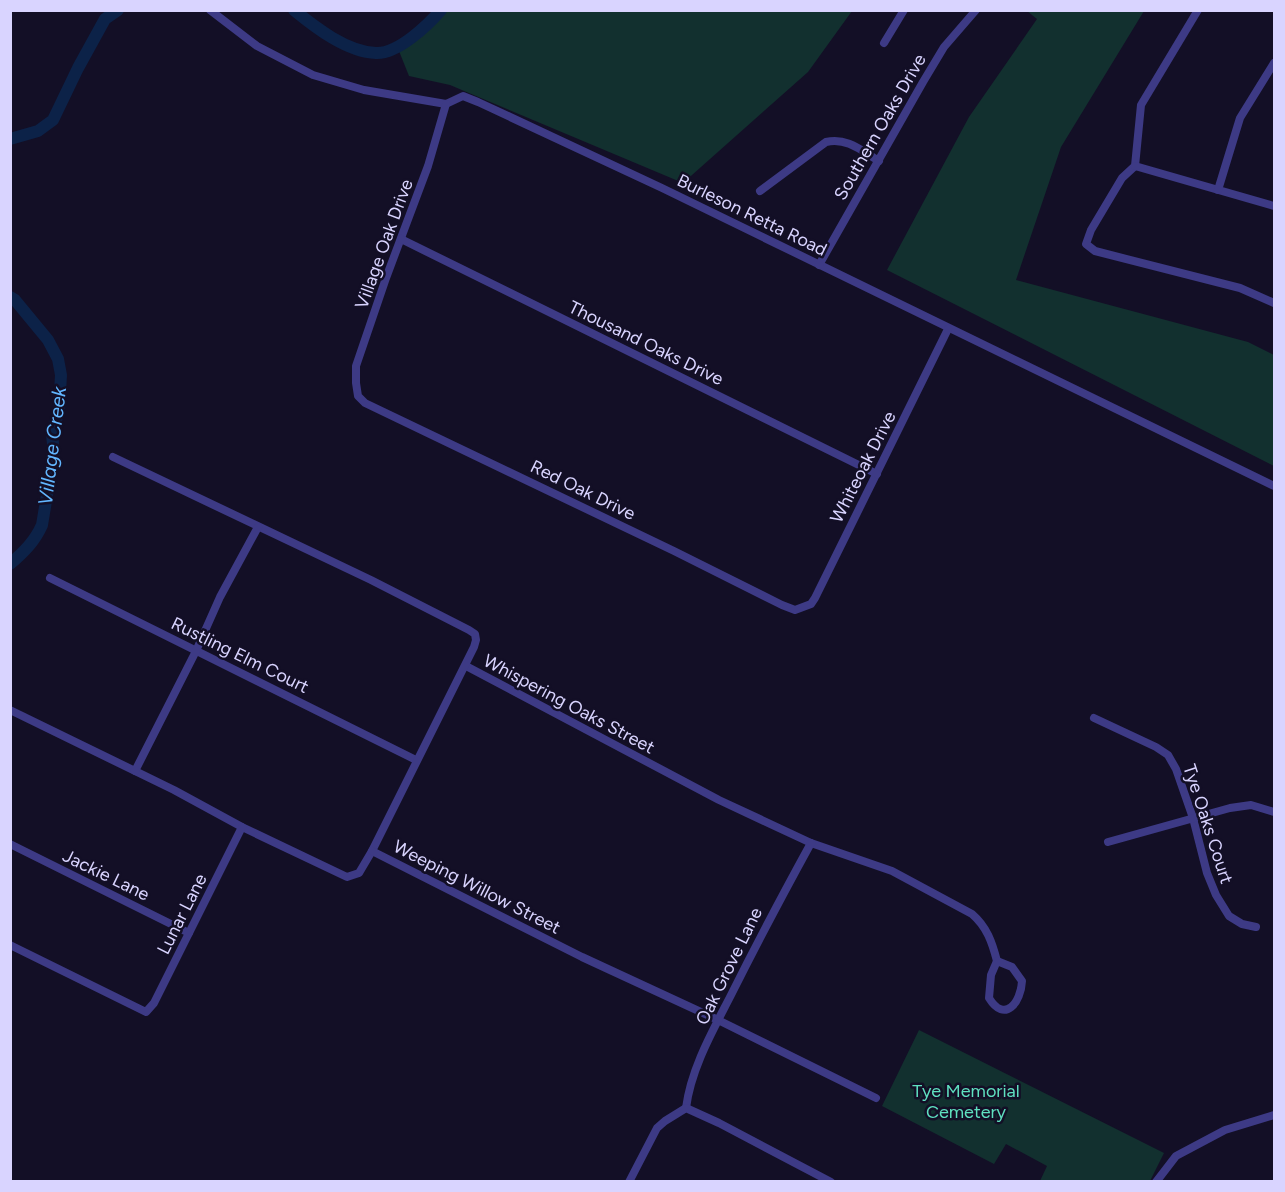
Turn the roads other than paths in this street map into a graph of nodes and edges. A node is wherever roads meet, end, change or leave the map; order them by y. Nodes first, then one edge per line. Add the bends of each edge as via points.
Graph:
1 (210, 10) edge
2 (904, 10) edge
3 (1198, 10) edge
4 (972, 12) edge
5 (884, 43) dead end
6 (1275, 63) edge
7 (446, 104) junction
8 (879, 160) junction
9 (1135, 166) junction
10 (1218, 190) junction
11 (759, 191) dead end
12 (1275, 206) edge
13 (401, 239) junction
14 (819, 265) junction
15 (1275, 303) edge
16 (948, 329) junction
17 (358, 396) joint
18 (113, 457) dead end
19 (877, 474) junction
20 (1275, 486) edge
21 (258, 526) junction
22 (50, 578) dead end
23 (795, 610) joint
24 (196, 651) junction
25 (466, 666) junction
26 (10, 710) edge
27 (1094, 718) dead end
28 (416, 760) junction
29 (135, 771) junction
30 (1275, 812) edge
31 (1193, 818) junction
32 (242, 827) junction
33 (1108, 842) dead end
34 (811, 843) junction
35 (10, 844) edge
36 (372, 851) junction
37 (1256, 927) dead end
38 (189, 933) junction
39 (10, 945) edge
40 (997, 961) junction
41 (718, 1020) junction
42 (876, 1098) dead end
43 (686, 1108) junction
44 (1275, 1115) edge
45 (629, 1182) edge
46 (831, 1182) edge
47 (1156, 1182) edge

1 - 7 street, Burleson Retta Road via 257,46 313,75 364,90
2 - 5 street
3 - 9 street via 1141,105
4 - 8 street, Southern Oaks Drive via 944,47
6 - 10 street via 1240,118
7 - 13 street, Village Oak Drive
7 - 14 street, Burleson Retta Road via 463,96 478,102
8 - 11 street via 845,141 826,142
8 - 14 street, Southern Oaks Drive
9 - 10 street
9 - 15 street via 1122,178 1086,244 1095,250 1240,288
10 - 12 street
13 - 17 street, Village Oak Drive via 356,366
13 - 19 street, Thousand Oaks Drive
14 - 16 street, Burleson Retta Road
16 - 19 street, Whiteoak Drive
16 - 20 street, Burleson Retta Road
17 - 23 street, Red Oak Drive via 365,403
18 - 21 street, Whispering Oaks Street
19 - 23 street, Whiteoak Drive via 815,598 811,604
21 - 24 street
21 - 25 street, Whispering Oaks Street via 475,634
22 - 24 street, Rustling Elm Court
24 - 28 street, Rustling Elm Court
24 - 29 street
25 - 28 street
25 - 34 street, Whispering Oaks Street via 719,800
26 - 29 street, Weeping Willow Street
27 - 31 street, Tye Oaks Court via 1168,755
28 - 36 street
29 - 32 street, Weeping Willow Street
30 - 31 street via 1251,806
31 - 33 street
31 - 37 street, Tye Oaks Court via 1215,895 1229,916
32 - 36 street, Weeping Willow Street via 347,877 359,873
32 - 38 street, Lunar Lane
34 - 40 street, Whispering Oaks Street via 892,871 972,914 988,932
34 - 41 street, Oak Grove Lane
35 - 38 street, Jackie Lane
36 - 41 street, Weeping Willow Street via 582,957
38 - 39 street, Lunar Lane via 154,1004 146,1012
40 - 40 street via 989,998 996,1007 1008,1010 1017,1001 1022,981 1012,967
41 - 42 street, Weeping Willow Street
41 - 43 street, Oak Grove Lane via 688,1090
43 - 45 street via 657,1128
43 - 46 street
44 - 47 street via 1226,1130 1176,1156

